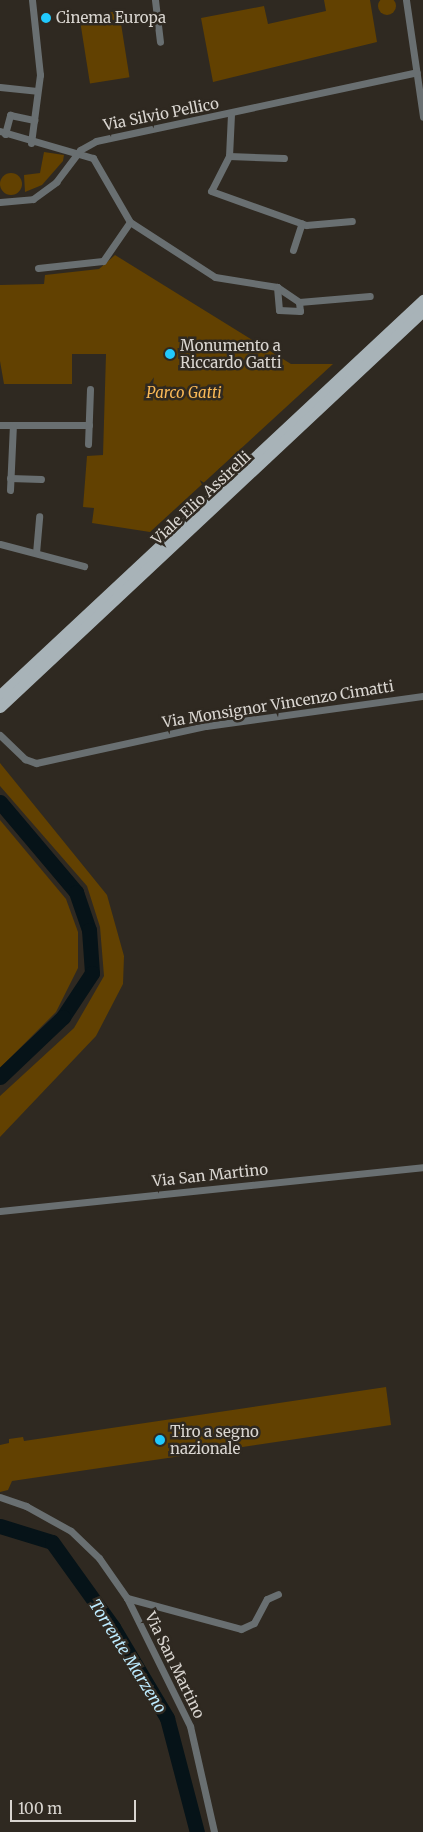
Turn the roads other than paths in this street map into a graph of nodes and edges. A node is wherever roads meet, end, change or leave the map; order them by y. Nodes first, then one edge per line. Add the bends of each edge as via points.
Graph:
1 (32, 0) edge
2 (155, 0) edge
3 (406, 0) edge
4 (160, 42) dead end
5 (417, 72) junction
6 (0, 86) edge
7 (38, 91) junction
8 (231, 114) junction
9 (423, 117) edge
10 (34, 120) junction
11 (3, 133) edge
12 (31, 143) junction
13 (80, 150) junction
14 (229, 156) junction
15 (284, 158) dead end
16 (0, 202) edge
17 (352, 221) dead end
18 (130, 222) junction
19 (302, 223) junction
20 (293, 250) dead end
21 (38, 268) dead end
22 (277, 287) junction
23 (370, 296) dead end
24 (299, 302) junction
25 (423, 309) edge
26 (90, 389) dead end
27 (323, 399) junction
28 (0, 425) edge
29 (13, 425) junction
30 (89, 425) junction
31 (88, 444) dead end
32 (10, 478) junction
33 (40, 479) dead end
34 (10, 490) dead end
35 (39, 516) dead end
36 (0, 544) edge
37 (36, 553) junction
38 (84, 566) dead end
39 (0, 695) edge
40 (423, 696) edge
41 (0, 707) edge
42 (0, 735) edge
43 (423, 1167) edge
44 (0, 1211) edge
45 (0, 1497) edge
46 (278, 1594) dead end
47 (126, 1598) junction
48 (214, 1832) edge

1 - 7 street via 38,28
2 - 4 street
3 - 5 street
5 - 8 street, Via Silvio Pellico
5 - 9 street
6 - 7 street
7 - 10 street
8 - 13 street, Via Silvio Pellico via 96,141
8 - 14 street, Via Silvio Pellico
10 - 11 street via 10,115
10 - 12 street
11 - 12 street
12 - 13 street
13 - 16 street, Via Silvio Pellico via 56,182 33,199
13 - 18 street via 102,170
14 - 15 street
14 - 19 street, Via Silvio Pellico via 211,190
17 - 19 street, Via Silvio Pellico
18 - 21 street via 103,261
18 - 22 street via 215,278
19 - 20 street
22 - 24 street
22 - 24 street via 278,310 300,311
23 - 24 street
25 - 27 main road, Viale Elio Assirelli
26 - 30 street
27 - 39 main road, Viale Elio Assirelli
27 - 41 main road, Viale Elio Assirelli
28 - 29 street
29 - 30 street
29 - 32 street
30 - 31 street
32 - 33 street
32 - 34 street
35 - 37 street
36 - 37 street
37 - 38 street
40 - 42 street, Via Monsignor Vincenzo Cimatti via 206,726 36,763 25,759
43 - 44 street, Via San Martino
45 - 47 street, Via San Martino via 26,1506 71,1531 99,1558
46 - 47 street, Via San Martino via 267,1599 254,1623 241,1629
47 - 48 street, Via San Martino via 190,1726

